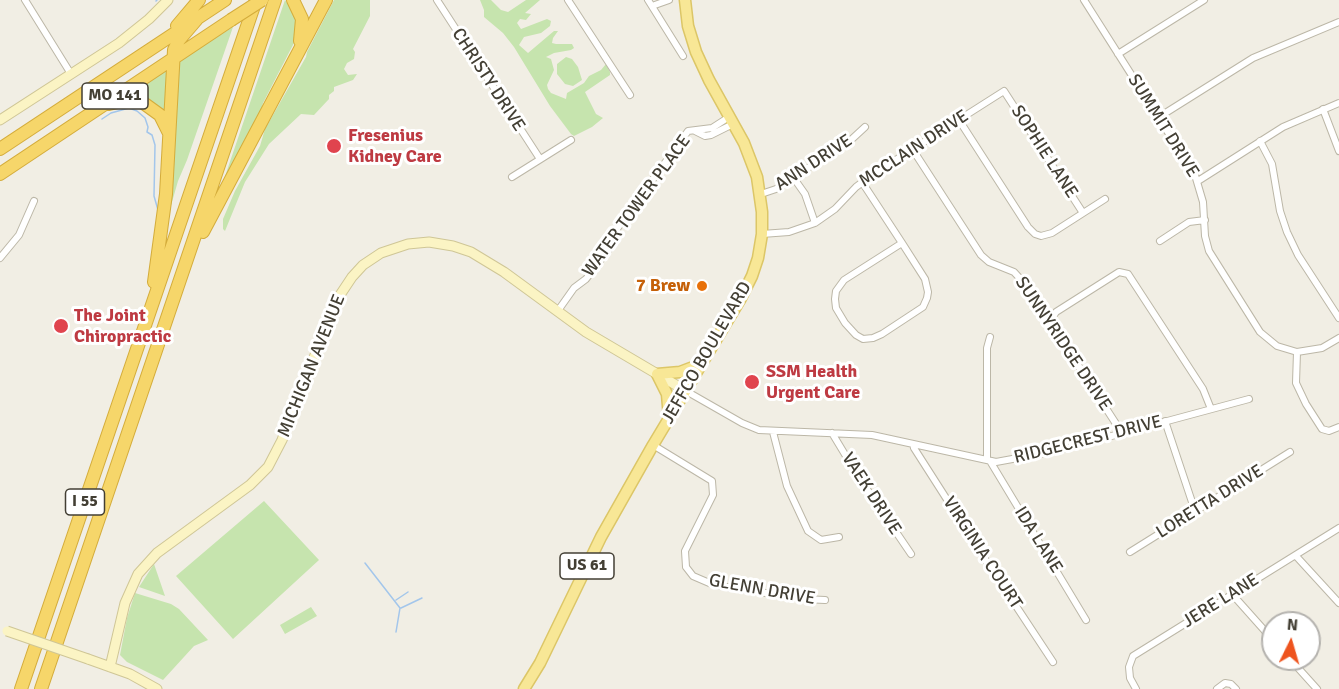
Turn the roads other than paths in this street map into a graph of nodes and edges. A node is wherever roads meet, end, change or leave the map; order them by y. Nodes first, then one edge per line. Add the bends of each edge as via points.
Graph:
1 (25, 0) edge
2 (168, 0) edge
3 (199, 0) edge
4 (225, 0) edge
5 (256, 0) edge
6 (262, 0) edge
7 (275, 0) edge
8 (294, 0) edge
9 (326, 0) edge
10 (437, 0) edge
11 (568, 0) edge
12 (669, 0) edge
13 (685, 0) edge
14 (1084, 0) edge
15 (1204, 0) edge
16 (650, 3) edge
17 (196, 19) junction
18 (1339, 22) edge
19 (165, 39) junction
20 (298, 51) junction
21 (1118, 54) junction
22 (683, 56) dead end
23 (173, 57) junction
24 (71, 74) junction
25 (1004, 91) joint
26 (630, 95) dead end
27 (1339, 103) edge
28 (102, 105) junction
29 (1323, 109) junction
30 (1158, 117) junction
31 (0, 120) edge
32 (731, 120) junction
33 (959, 120) junction
34 (865, 127) dead end
35 (169, 133) junction
36 (571, 140) dead end
37 (1260, 141) junction
38 (0, 149) edge
39 (913, 150) junction
40 (1339, 151) edge
41 (540, 159) junction
42 (0, 174) edge
43 (512, 177) dead end
44 (793, 177) junction
45 (1198, 181) junction
46 (862, 182) junction
47 (760, 194) junction
48 (1105, 199) dead end
49 (34, 201) dead end
50 (1083, 213) junction
51 (1205, 220) junction
52 (815, 223) junction
53 (762, 234) junction
54 (1160, 241) dead end
55 (902, 243) junction
56 (0, 258) edge
57 (184, 267) junction
58 (557, 312) junction
59 (148, 316) junction
60 (1339, 318) edge
61 (1052, 325) junction
62 (990, 337) dead end
63 (1339, 338) edge
64 (1297, 352) junction
65 (701, 364) junction
66 (657, 374) junction
67 (686, 391) junction
68 (1249, 399) dead end
69 (1211, 409) junction
70 (669, 420) junction
71 (1165, 421) junction
72 (1339, 427) edge
73 (773, 432) junction
74 (832, 433) junction
75 (1122, 433) junction
76 (913, 444) junction
77 (653, 445) junction
78 (1290, 452) dead end
79 (988, 461) junction
80 (1196, 511) junction
81 (1339, 528) edge
82 (839, 537) dead end
83 (1130, 552) dead end
84 (911, 554) dead end
85 (1296, 556) junction
86 (1232, 594) junction
87 (825, 600) dead end
88 (1339, 603) edge
89 (1086, 620) dead end
90 (1261, 627) edge
91 (3, 630) edge
92 (1053, 662) dead end
93 (110, 667) junction
94 (1301, 671) edge
95 (21, 689) edge
96 (40, 689) edge
97 (157, 689) edge
98 (524, 689) edge
99 (1136, 689) edge
100 (1217, 689) edge
101 (1236, 689) edge
102 (1317, 689) edge

1 - 24 street
2 - 24 street via 129,35
3 - 19 highway
4 - 17 highway, MO 141
5 - 59 highway, I 55
6 - 23 highway, MO 141, bridge
7 - 57 highway, I 55
8 - 20 highway via 302,19
9 - 20 highway
10 - 41 street, CHRISTY DRIVE
11 - 26 street
12 - 16 street
13 - 32 main road, JEFFCO BOULEVARD / US 61 via 696,52
14 - 21 street, SUMMIT DRIVE
15 - 21 street
16 - 22 street
17 - 19 highway, MO 141
17 - 23 highway via 179,40
18 - 30 street via 1253,58
19 - 38 highway, MO 141
20 - 57 highway
21 - 30 street, SUMMIT DRIVE
23 - 28 highway, MO 141
23 - 35 highway
24 - 31 street
25 - 33 street, MCCLAIN DRIVE
25 - 50 street, SOPHIE LANE
27 - 29 street
28 - 35 highway via 126,100 142,102 160,115
28 - 42 highway, MO 141
29 - 37 street
29 - 40 street
30 - 45 street, SUMMIT DRIVE
32 - 47 main road, JEFFCO BOULEVARD / US 61 via 751,157
32 - 58 street, WATER TOWER PLACE via 712,128 688,131 614,233 609,249
33 - 39 street, MCCLAIN DRIVE
33 - 50 street via 1031,231 1048,235
34 - 44 street, ANN DRIVE
35 - 59 highway via 166,194
36 - 41 street
37 - 45 street
37 - 60 street via 1272,164 1287,232
39 - 46 street, MCCLAIN DRIVE
39 - 61 street, SUNNYRIDGE DRIVE via 981,255 1017,274
41 - 43 street
44 - 47 street, ANN DRIVE via 773,191
44 - 52 street via 806,194
45 - 51 street, SUMMIT DRIVE
46 - 52 street, MCCLAIN DRIVE
46 - 55 street
47 - 53 main road, JEFFCO BOULEVARD / US 61
48 - 50 street
49 - 56 street via 19,235
51 - 54 street via 1189,222
51 - 64 street, SUMMIT DRIVE via 1211,257 1257,329 1277,346
52 - 53 street, MCCLAIN DRIVE via 789,232
53 - 65 main road, JEFFCO BOULEVARD / US 61 via 748,285
55 - 55 street via 844,280 836,291 836,308 850,330 863,339 882,334 926,303 927,286
57 - 96 highway, I 55
58 - 66 street, MICHIGAN AVENUE
58 - 93 street, MICHIGAN AVENUE via 488,262 453,246 408,244 363,265 336,301 272,462 253,482 164,547 142,569 125,603
59 - 95 highway, I 55
61 - 69 street via 1056,312 1119,272 1128,274 1203,389
61 - 75 street, SUNNYRIDGE DRIVE
62 - 79 street
63 - 64 street via 1322,348
64 - 72 street via 1298,391 1317,424 1327,430
65 - 66 main road via 680,372
65 - 67 main road, JEFFCO BOULEVARD / US 61
66 - 67 street, MICHIGAN AVENUE
66 - 70 main road via 668,396
67 - 70 main road, JEFFCO BOULEVARD / US 61
67 - 73 street, RIDGECREST DRIVE via 747,426
68 - 69 street, RIDGECREST DRIVE
69 - 71 street, RIDGECREST DRIVE
70 - 77 main road, JEFFCO BOULEVARD / US 61
71 - 75 street, RIDGECREST DRIVE
71 - 80 street
73 - 74 street, RIDGECREST DRIVE
73 - 82 street via 787,486 808,531 821,540
74 - 76 street, RIDGECREST DRIVE via 872,435
74 - 84 street, VAEK DRIVE
75 - 79 street, RIDGECREST DRIVE via 1056,451
76 - 79 street, RIDGECREST DRIVE
76 - 92 street, VIRGINIA COURT
77 - 87 street, GLENN DRIVE via 712,481 713,495 685,551 686,567 693,576 714,585
77 - 98 main road, JEFFCO BOULEVARD / US 61
78 - 80 street, LORETTA DRIVE
79 - 89 street, IDA LANE
80 - 83 street, LORETTA DRIVE
81 - 85 street, JERE LANE
85 - 86 street, JERE LANE
85 - 88 street
86 - 90 street
86 - 99 street, JERE LANE via 1133,656 1129,667
91 - 93 street, bridge
93 - 97 street
94 - 102 street
100 - 101 street via 1228,683

